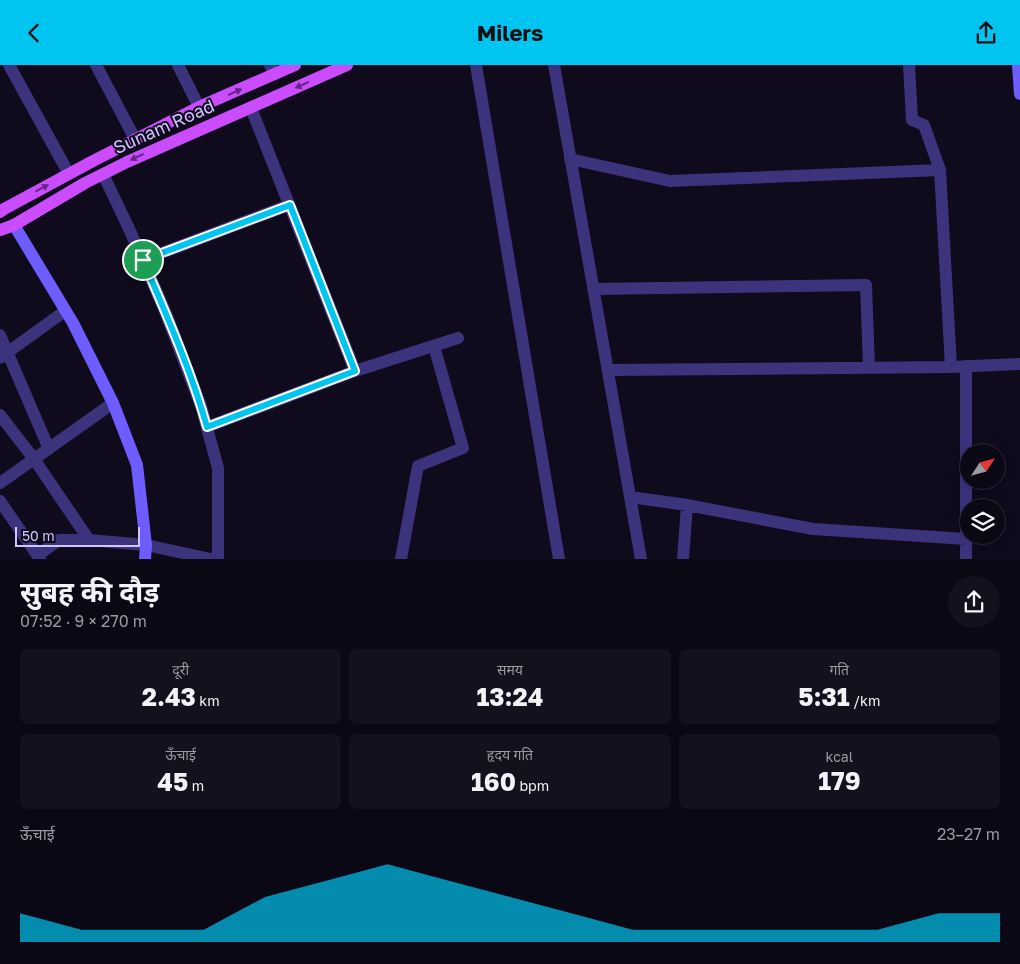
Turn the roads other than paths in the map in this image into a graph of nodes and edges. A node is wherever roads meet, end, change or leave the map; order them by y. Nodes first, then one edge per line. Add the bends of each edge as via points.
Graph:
1 (10, 65) edge
2 (96, 65) edge
3 (178, 65) edge
4 (295, 65) edge
5 (347, 65) edge
6 (476, 65) edge
7 (554, 65) edge
8 (909, 65) edge
9 (1018, 65) edge
10 (272, 70) edge
11 (1020, 94) edge
12 (199, 107) junction
13 (251, 108) junction
14 (136, 139) junction
15 (570, 159) junction
16 (940, 170) junction
17 (69, 174) junction
18 (103, 174) junction
19 (290, 205) junction
20 (1, 208) edge
21 (14, 225) junction
22 (0, 230) edge
23 (143, 260) junction
24 (594, 289) junction
25 (65, 311) junction
26 (0, 335) edge
27 (458, 338) dead end
28 (434, 346) junction
29 (4, 355) edge
30 (1020, 364) edge
31 (966, 366) junction
32 (869, 367) junction
33 (951, 367) junction
34 (608, 370) junction
35 (355, 371) junction
36 (113, 403) junction
37 (0, 415) edge
38 (207, 427) junction
39 (49, 449) junction
40 (34, 459) junction
41 (0, 483) edge
42 (630, 497) junction
43 (966, 499) edge
44 (0, 501) edge
45 (687, 505) junction
46 (960, 539) edge
47 (89, 540) junction
48 (966, 544) edge
49 (146, 545) junction
50 (39, 557) edge
51 (145, 559) edge
52 (211, 559) edge
53 (218, 559) edge
54 (400, 559) edge
55 (560, 559) edge
56 (641, 559) edge
57 (684, 559) edge
58 (966, 559) edge

1 - 17 street
2 - 14 street
3 - 12 street
4 - 10 main road, Sunam Road
5 -> 13 main road, Sunam Road
6 - 55 street
7 - 15 street
8 - 16 street via 912,120 924,125
9 - 11 street
12 -> 10 main road, Sunam Road
12 - 14 main road, Sunam Road
13 -> 18 main road, Sunam Road via 164,144
13 - 19 street
14 - 17 main road, Sunam Road
15 - 16 street via 670,181
15 - 24 street
16 - 33 street
20 -> 17 main road, Sunam Road
18 - 21 main road, Sunam Road
18 - 23 street
19 - 23 street
19 - 35 street
21 - 22 main road, Sunam Road
21 - 25 street
23 - 38 street
24 - 32 street via 866,285
24 - 34 street
25 - 29 street
25 - 36 street
26 - 29 street
27 - 28 street
28 - 35 street
28 - 54 street via 463,448 418,466
29 - 39 street
30 - 31 street
31 - 33 street
31 - 43 street
32 - 33 street
32 - 34 street
34 - 42 street
35 - 38 street
36 - 39 street
36 - 49 street via 137,465
37 - 40 street
38 - 53 street via 218,468
39 - 40 street
40 - 41 street
40 - 47 street
42 - 45 street
42 - 56 street
44 - 50 street
45 - 46 street via 813,529
45 - 57 street
47 - 49 street
47 - 50 street via 59,540
48 - 58 street
49 - 51 street
49 - 52 street

